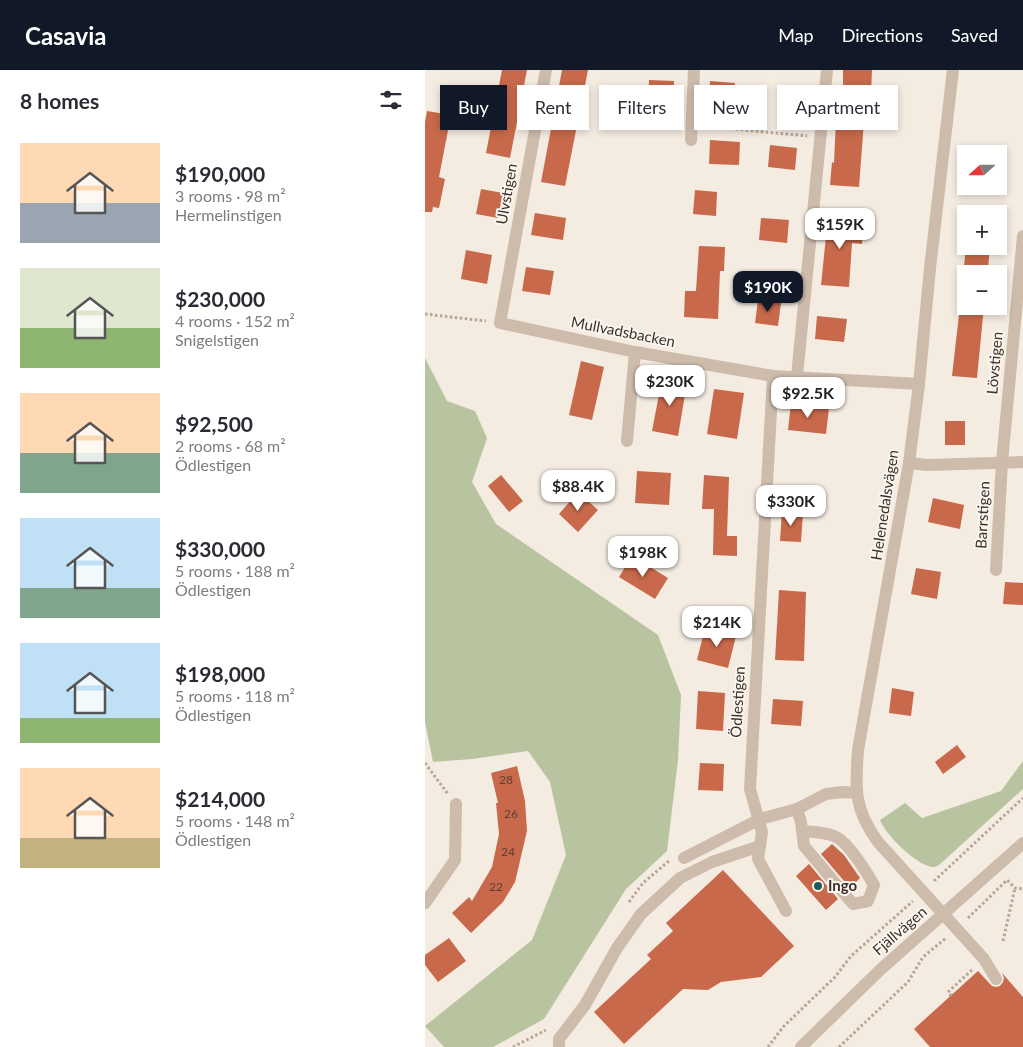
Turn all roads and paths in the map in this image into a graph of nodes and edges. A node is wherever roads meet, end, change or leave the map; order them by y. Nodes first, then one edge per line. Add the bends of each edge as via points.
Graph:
1 (546, 70) edge
2 (694, 70) edge
3 (827, 70) edge
4 (953, 70) edge
5 (691, 125) junction
6 (820, 137) junction
7 (691, 140) dead end
8 (1023, 236) edge
9 (425, 314) edge
10 (500, 323) junction
11 (635, 352) junction
12 (773, 376) junction
13 (797, 376) junction
14 (919, 384) junction
15 (627, 441) dead end
16 (1002, 462) junction
17 (1023, 462) edge
18 (909, 464) junction
19 (996, 570) dead end
20 (425, 763) edge
21 (856, 793) junction
22 (1023, 798) edge
23 (456, 804) joint
24 (797, 809) junction
25 (760, 819) junction
26 (802, 831) junction
27 (1023, 843) edge
28 (760, 846) junction
29 (684, 858) dead end
30 (942, 874) dead end
31 (1015, 888) junction
32 (1023, 889) edge
33 (425, 903) edge
34 (906, 908) dead end
35 (786, 911) dead end
36 (945, 914) junction
37 (957, 929) junction
38 (1003, 941) dead end
39 (984, 959) junction
40 (996, 979) dead end
41 (951, 996) dead end
42 (793, 1018) junction
43 (797, 1022) dead end
44 (559, 1047) edge
45 (767, 1047) edge
46 (801, 1047) edge
47 (839, 1047) edge

1 - 10 street, Ulvstigen
2 - 5 street
3 - 6 street
4 - 14 street, Helenedalsvägen
5 - 6 path
5 - 7 street
6 - 13 street
8 - 16 street, Lövstigen
9 - 10 path
10 - 11 street, Mullvadsbacken
11 - 12 street, Mullvadsbacken
11 - 15 street
12 - 13 street, Mullvadsbacken
12 - 25 street, Ödlestigen via 750,789
13 - 14 street, Mullvadsbacken
14 - 18 street, Helenedalsvägen
16 - 17 street, Barrstigen
16 - 18 street, Barrstigen
16 - 19 street, Barrstigen
18 - 21 street, Helenedalsvägen via 858,750
20 - 23 path
21 - 24 street via 826,794
21 - 36 street, Helenedalsvägen via 873,835
22 - 30 path
23 - 33 street via 455,860
24 - 25 street
24 - 26 street
25 - 28 street, Ödlestigen
25 - 29 street
26 - 26 street via 804,846 853,904 868,901 874,885 848,848 835,836
27 - 36 street, Fjällvägen
28 - 35 street, Ödlestigen via 758,859
28 - 44 street via 712,862 680,878 641,914 617,948 585,1005 559,1039
31 - 32 path
31 - 37 path via 1007,880
31 - 38 path
34 - 42 path via 851,956 835,977
36 - 37 street, Helenedalsvägen
36 - 46 street, Fjällvägen via 880,970
37 - 39 street, Helenedalsvägen
37 - 47 path via 923,957 908,982
39 - 40 street, Helenedalsvägen
39 - 41 path via 948,992
42 - 43 path
42 - 45 path

